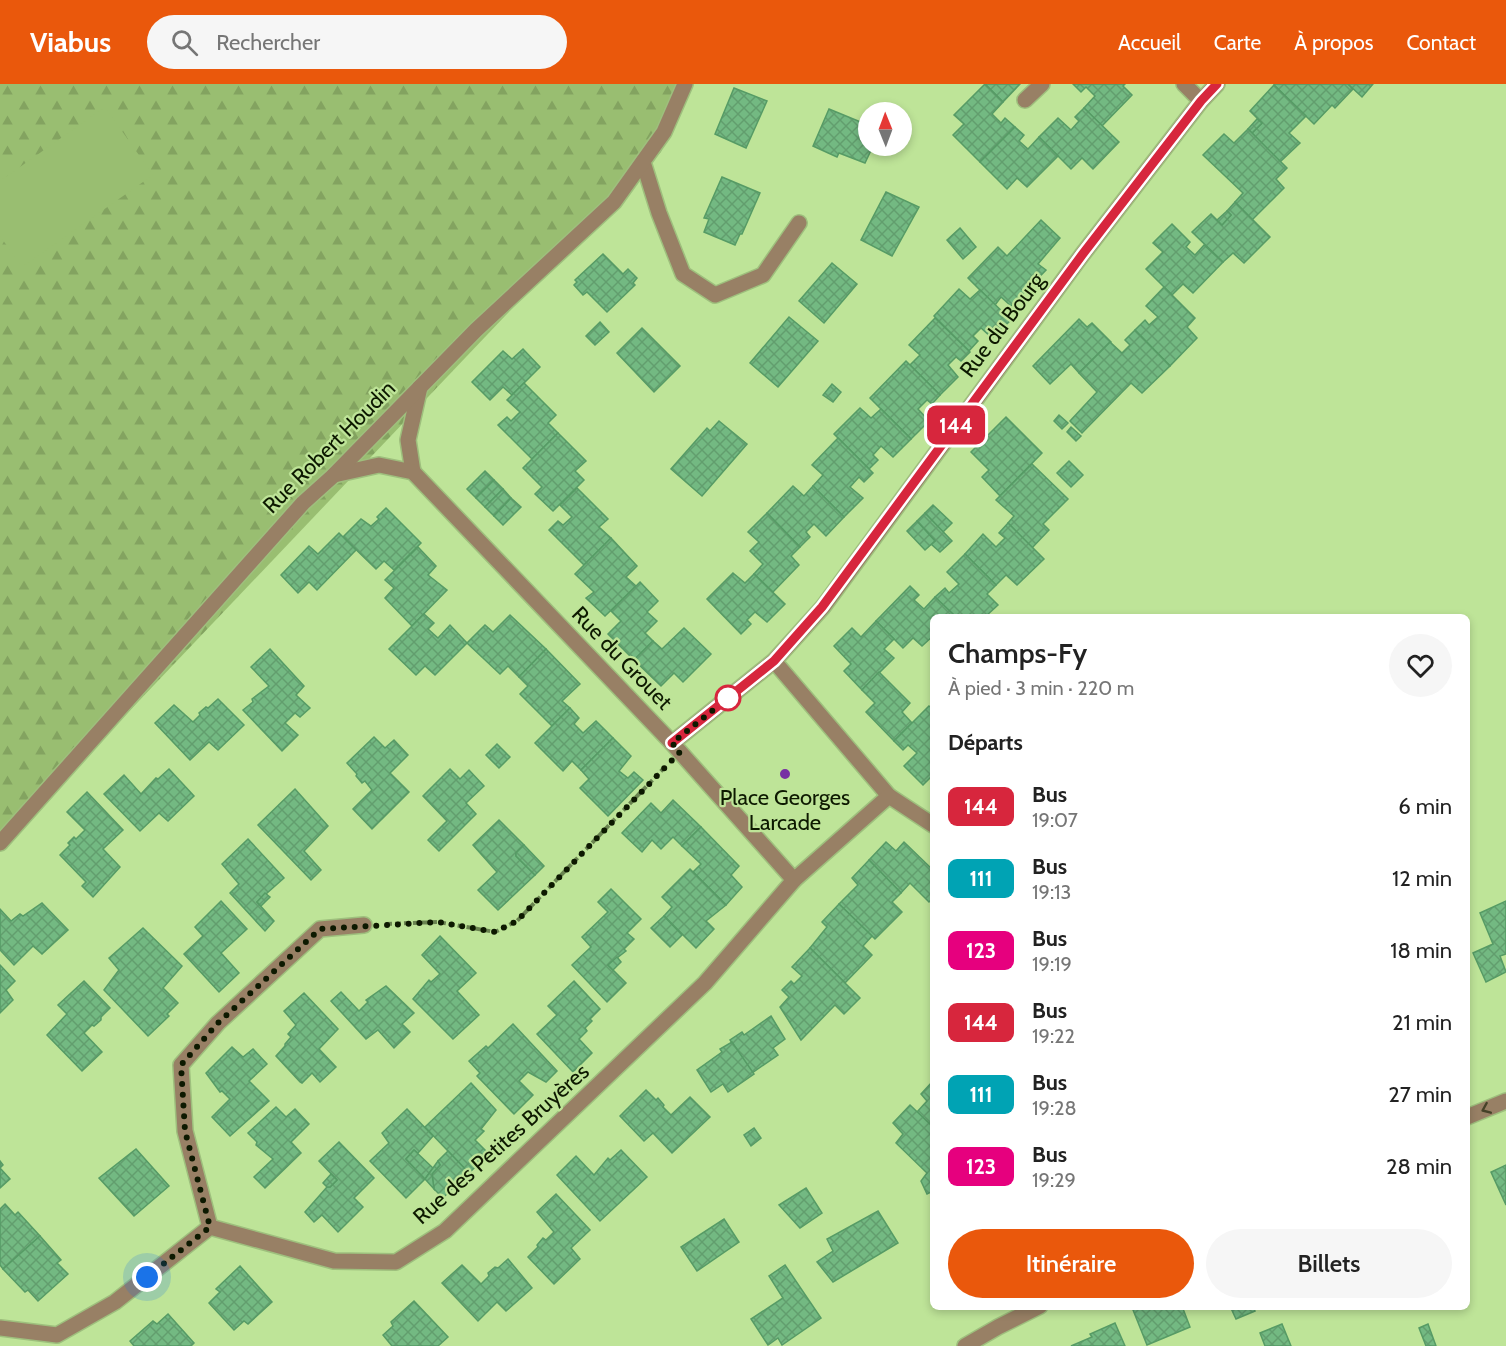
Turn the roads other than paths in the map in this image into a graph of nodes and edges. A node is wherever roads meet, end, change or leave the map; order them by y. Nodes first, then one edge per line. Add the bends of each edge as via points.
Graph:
1 (685, 84) edge
2 (1042, 84) edge
3 (1184, 84) edge
4 (1217, 84) edge
5 (1025, 100) dead end
6 (1201, 101) junction
7 (643, 162) junction
8 (799, 223) dead end
9 (420, 387) junction
10 (413, 472) junction
11 (333, 476) junction
12 (774, 661) junction
13 (676, 748) junction
14 (889, 796) junction
15 (930, 823) edge
16 (0, 843) edge
17 (794, 880) junction
18 (364, 925) road end
19 (1506, 1101) edge
20 (1470, 1116) edge
21 (210, 1227) junction
22 (1032, 1310) edge
23 (0, 1328) edge
24 (965, 1346) edge

1 - 7 street, Rue Robert Houdin via 664,132
2 - 5 street
3 - 6 street
4 - 6 street, Rue du Bourg
6 - 12 street, Rue du Bourg via 822,607
7 - 8 street via 682,274 715,295 763,275
7 - 9 street, Rue Robert Houdin via 615,202
9 - 10 street via 408,440
9 - 11 street, Rue Robert Houdin
10 - 11 street via 379,465
10 - 13 street, Rue du Grouet
11 - 16 street, Rue Robert Houdin via 303,503
12 - 13 street, Rue du Bourg
12 - 14 street
13 - 17 street, Rue du Grouet
14 - 15 street
14 - 17 street, Rue des Petites Bruyères
17 - 21 street, Rue des Petites Bruyères via 705,983 586,1098 446,1231 396,1262 334,1261
18 - 21 street via 320,929 218,1023 181,1065 185,1131
19 -> 20 street
21 - 23 street via 115,1302 57,1335
22 - 24 street

